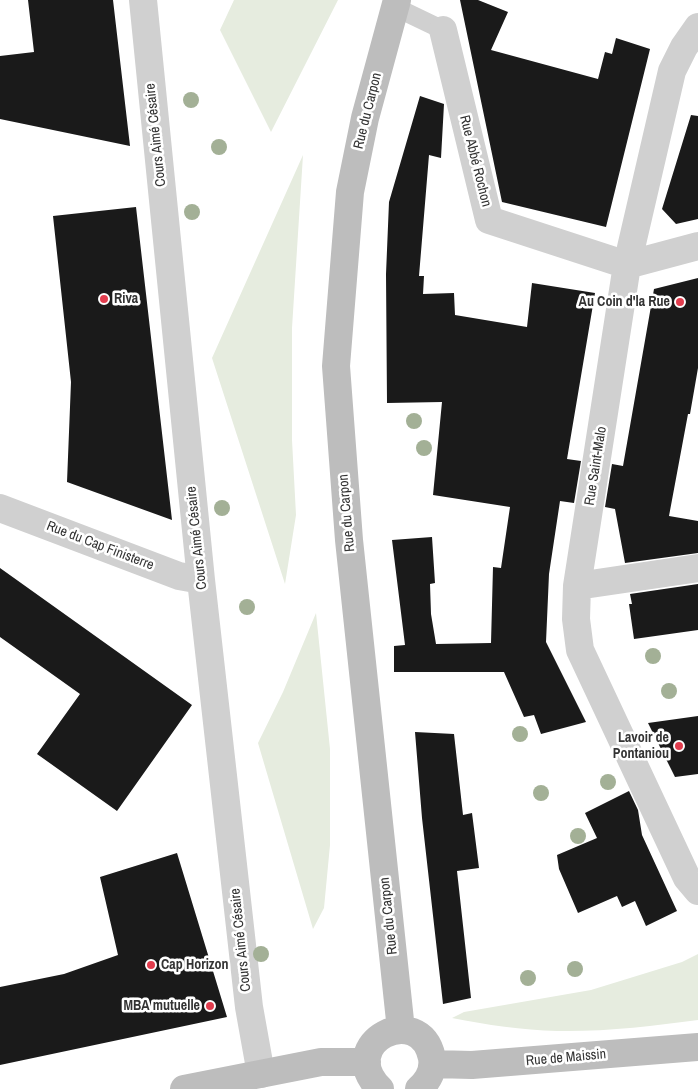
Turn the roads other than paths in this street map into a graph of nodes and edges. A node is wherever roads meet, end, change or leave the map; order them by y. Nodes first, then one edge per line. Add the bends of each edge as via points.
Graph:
1 (143, 0) edge
2 (396, 3) edge
3 (698, 27) edge
4 (443, 30) joint
5 (698, 246) edge
6 (627, 265) junction
7 (0, 508) edge
8 (698, 568) edge
9 (201, 580) junction
10 (577, 586) junction
11 (698, 891) edge
12 (401, 1030) junction
13 (698, 1047) edge
14 (367, 1062) junction
15 (433, 1064) junction
16 (261, 1074) junction
17 (184, 1089) edge
18 (380, 1089) edge
19 (419, 1089) edge

1 - 9 street, Cours Aimé Césaire
2 - 4 lane, Rue Abbé Rochon
2 - 12 street, Rue du Carpon via 365,118 350,192 336,366 349,540
3 - 6 street, Rue Saint-Malo via 672,71
4 - 6 street, Rue Abbé Rochon via 489,220
5 - 6 street
6 - 10 street, Rue Saint-Malo
7 - 9 street, Rue du Cap Finisterre via 178,576
8 - 10 street
9 - 16 street, Cours Aimé Césaire via 249,1007
10 - 11 street, Rue Saint-Malo via 580,650 687,878
12 - 14 street via 382,1034 374,1041
12 - 15 street via 424,1040
13 - 15 street, Rue de Maissin via 472,1065
14 - 16 street via 321,1062
14 - 18 street via 366,1069
15 - 19 street via 427,1081
16 - 17 street

